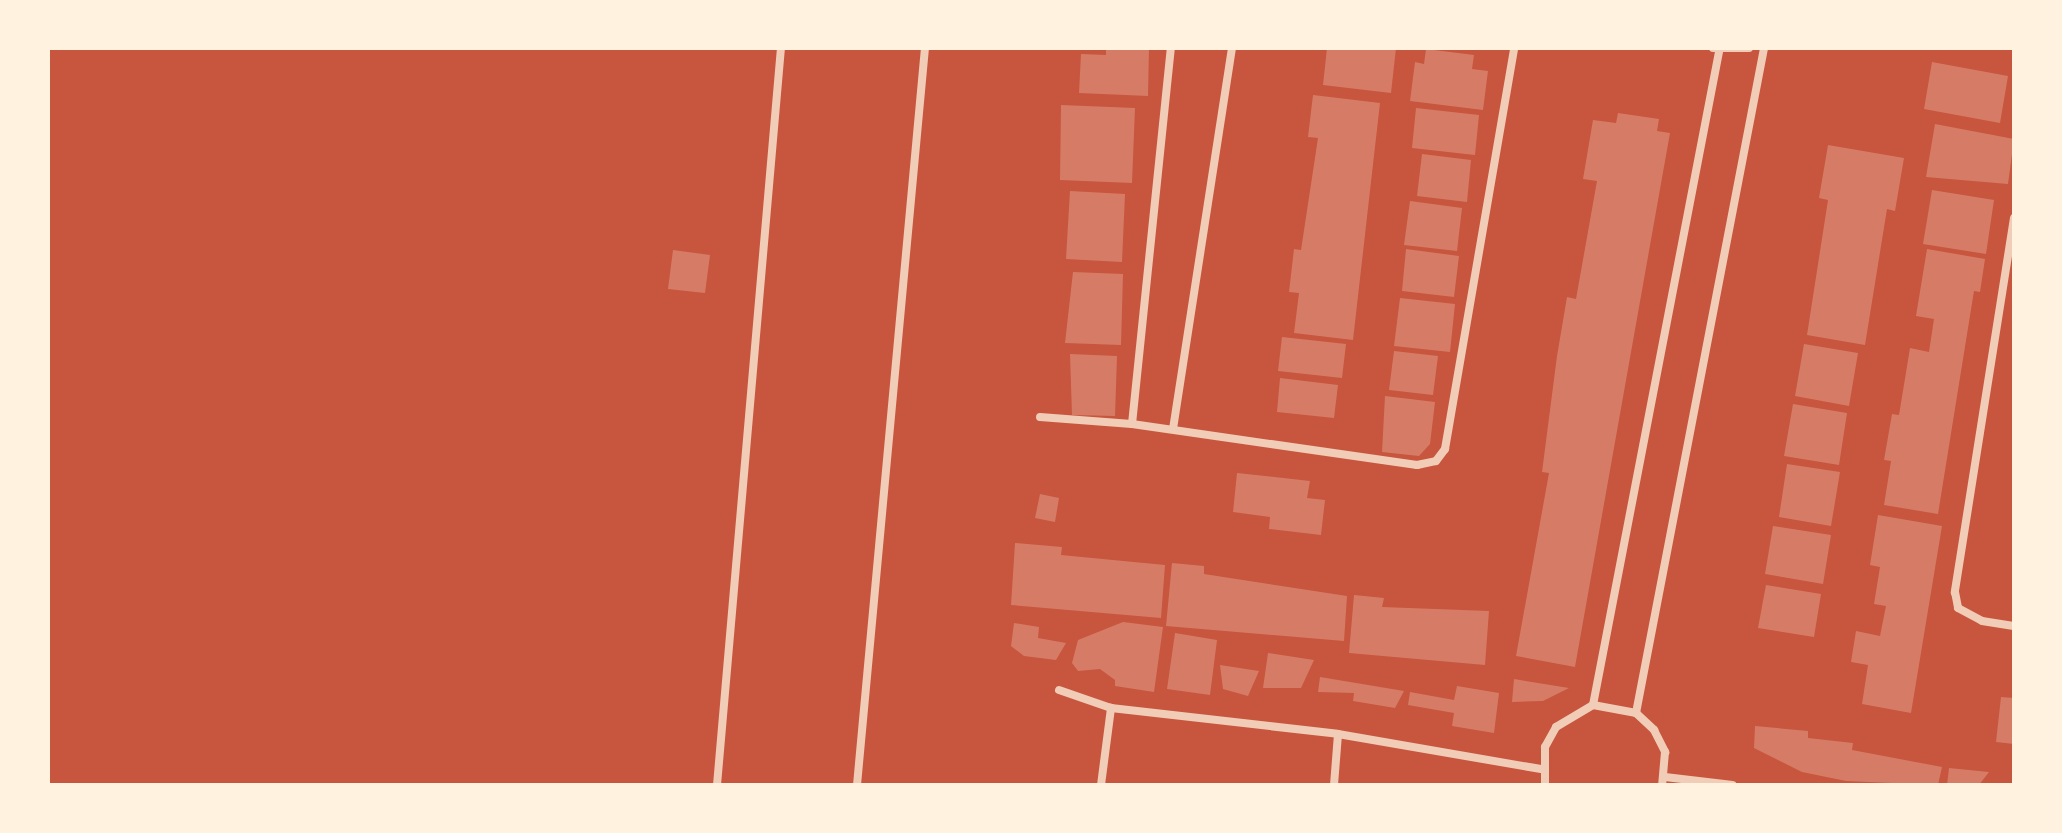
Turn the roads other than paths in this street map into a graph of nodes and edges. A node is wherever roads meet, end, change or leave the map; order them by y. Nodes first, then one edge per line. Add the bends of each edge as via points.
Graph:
1 (781, 48) edge
2 (925, 48) edge
3 (1171, 48) edge
4 (1232, 48) edge
5 (1514, 48) edge
6 (1749, 48) edge
7 (1764, 48) edge
8 (1716, 50) edge
9 (2014, 218) edge
10 (1040, 417) dead end
11 (1132, 424) junction
12 (1173, 429) junction
13 (2014, 626) edge
14 (1059, 690) dead end
15 (1593, 705) junction
16 (1111, 708) junction
17 (1636, 713) junction
18 (1338, 734) junction
19 (1541, 769) junction
20 (1664, 781) edge
21 (717, 785) edge
22 (857, 785) edge
23 (1101, 785) edge
24 (1334, 785) edge
25 (1545, 785) edge
26 (1733, 785) edge

1 - 21 street
2 - 22 street
3 - 11 street
4 - 12 street
5 - 12 street via 1445,449 1436,461 1417,465
6 - 8 street
7 - 17 street
8 - 15 street
9 - 13 street via 1955,592 1958,608 1970,615
10 - 11 street
11 - 12 street
14 - 16 street
15 - 17 street
15 - 19 street via 1556,727
16 - 18 street
16 - 23 street
17 - 20 street via 1654,730 1665,752
18 - 19 street
18 - 24 street
19 - 25 street
20 - 26 street

